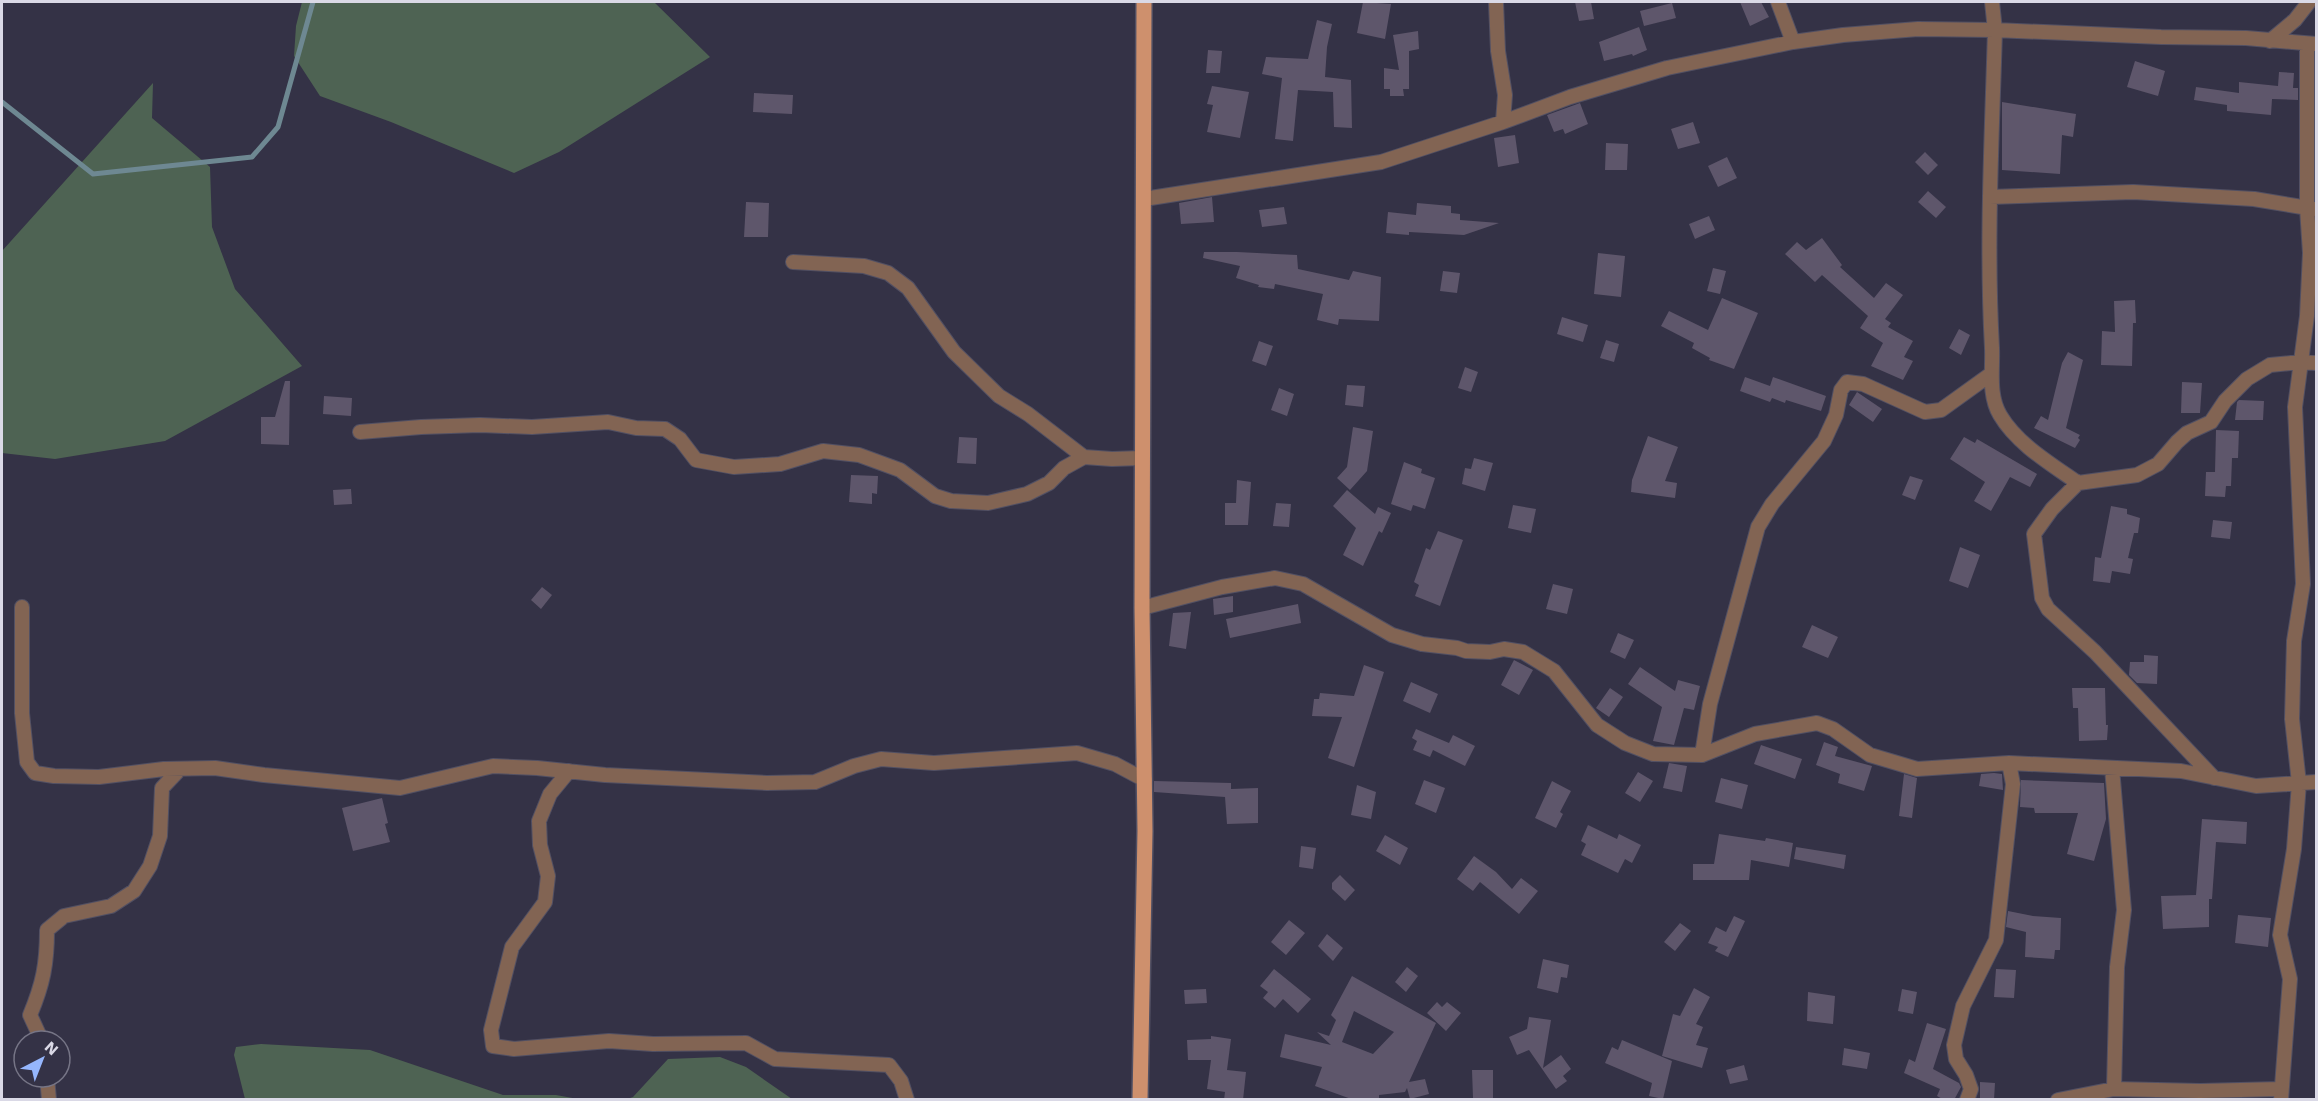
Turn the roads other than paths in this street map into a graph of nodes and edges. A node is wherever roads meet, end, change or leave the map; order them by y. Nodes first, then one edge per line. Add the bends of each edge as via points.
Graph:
1 (1144, 2) edge
2 (1496, 2) edge
3 (1778, 2) edge
4 (1992, 2) edge
5 (2309, 2) edge
6 (1995, 30) junction
7 (2270, 41) junction
8 (1792, 42) junction
9 (2312, 44) edge
10 (1503, 122) junction
11 (1990, 197) junction
12 (1144, 199) junction
13 (2312, 209) edge
14 (793, 262) dead end
15 (2301, 362) junction
16 (2316, 363) edge
17 (1991, 374) junction
18 (360, 432) dead end
19 (1084, 457) junction
20 (1142, 458) junction
21 (2078, 483) junction
22 (22, 608) dead end
23 (1142, 608) junction
24 (1702, 755) junction
25 (2009, 764) junction
26 (2112, 768) junction
27 (180, 769) junction
28 (569, 771) junction
29 (2214, 778) junction
30 (1144, 780) junction
31 (2316, 782) edge
32 (2299, 783) junction
33 (36, 1029) edge
34 (2114, 1089) junction
35 (2280, 1094) edge
36 (907, 1100) edge
37 (1140, 1100) edge
38 (1966, 1100) edge
39 (2058, 1100) edge

1 - 12 main road
2 - 10 street via 1505,95
3 - 8 street
4 - 6 street
5 - 7 street
6 - 7 street
6 - 8 street via 1917,29
6 - 11 street
7 - 9 street
8 - 10 street via 1667,68
9 - 13 street
10 - 12 street via 1381,162
11 - 13 street via 2133,192 2254,199
11 - 17 street
12 - 20 main road
13 - 15 street
14 - 19 street via 864,266 888,273 908,288 954,352 999,396
15 - 16 street
15 - 21 street via 2270,365 2247,380 2225,401 2211,422 2187,433 2158,464 2137,476
15 - 32 street via 2295,407 2303,584 2294,641 2292,719
17 - 21 street via 1999,414 2039,455
17 - 24 street via 1941,410 1925,412 1863,384 1848,382 1841,390 1836,415 1824,441 1758,527 1710,704
18 - 19 street via 608,422 665,429 680,439 696,460 734,467 780,464 823,451 859,455 900,470 935,496 951,501 988,502 1027,494
19 - 20 street
20 - 23 main road
21 - 29 street via 2034,534 2042,598 2048,609 2095,652
22 - 27 street via 22,713 27,762 35,772 99,777
23 - 24 street via 1211,589 1275,578 1303,584 1392,635 1422,645 1523,652 1554,671 1597,725 1625,743 1653,754
23 - 30 main road
24 - 25 street via 1755,734 1817,723 1833,729 1870,755 1917,769
25 - 26 street
25 - 38 street via 2013,784 1996,940 1964,1006 1954,1045 1956,1059 1971,1089
26 - 29 street via 2181,771
26 - 34 street via 2124,910
27 - 28 street via 215,768 400,788 493,766
27 - 33 street via 162,788 160,836 150,866 134,891 111,906 64,915 48,930 43,985 30,1015
28 - 30 street via 767,783 815,782 881,759 934,763 1077,753 1115,764
28 - 36 street via 550,794 539,821 548,876 544,902 512,947 491,1030 493,1046 514,1049 609,1041 746,1043 776,1059 890,1065
29 - 32 street via 2256,786
30 - 37 main road
31 - 32 street
32 - 35 street via 2294,849 2280,935 2290,979
34 - 35 street
34 - 39 street

